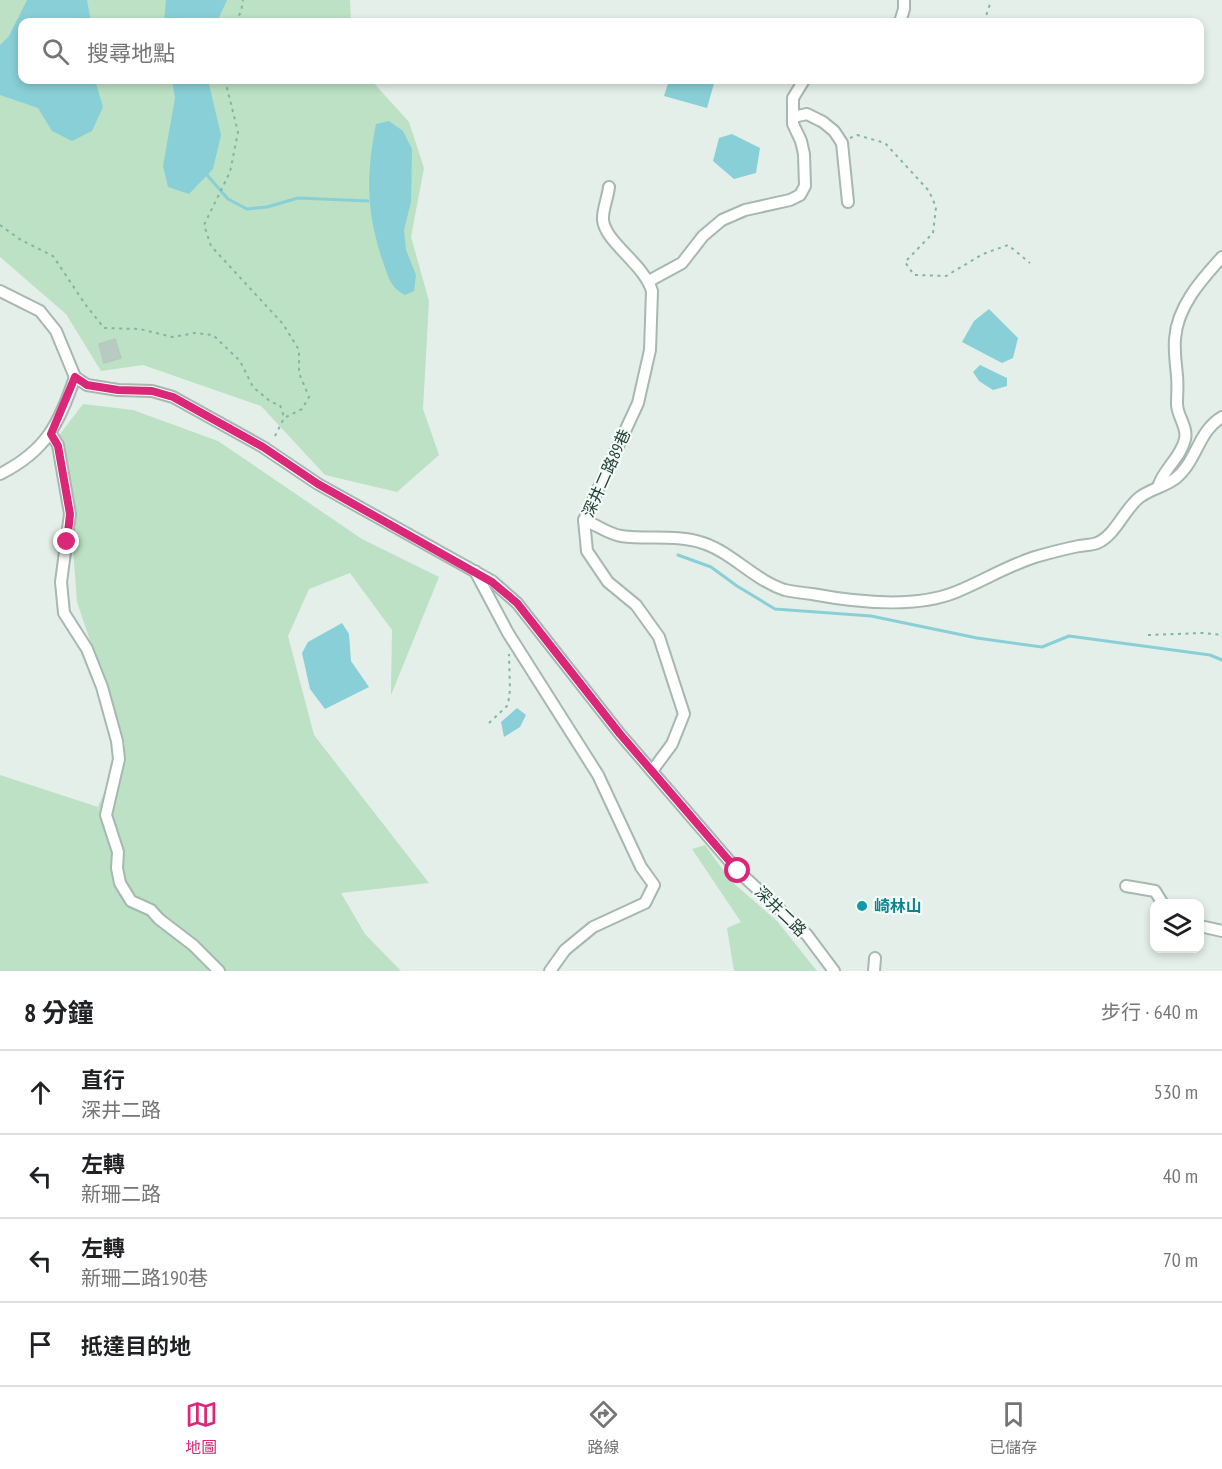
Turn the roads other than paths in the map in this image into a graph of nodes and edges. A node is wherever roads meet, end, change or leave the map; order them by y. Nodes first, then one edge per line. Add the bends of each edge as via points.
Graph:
1 (904, 0) edge
2 (901, 18) edge
3 (802, 84) edge
4 (793, 117) junction
5 (609, 187) dead end
6 (848, 202) dead end
7 (1222, 257) edge
8 (649, 281) junction
9 (0, 291) edge
10 (75, 377) junction
11 (1222, 417) edge
12 (51, 434) junction
13 (0, 474) edge
14 (1158, 487) junction
15 (584, 520) junction
16 (474, 571) junction
17 (652, 771) junction
18 (1126, 886) dead end
19 (1160, 899) edge
20 (1204, 927) edge
21 (1222, 931) edge
22 (875, 958) dead end
23 (219, 971) edge
24 (550, 971) edge
25 (834, 971) edge
26 (874, 971) edge

1 - 2 street
3 - 4 street via 794,98
4 - 6 street via 807,114 823,122 842,143
4 - 8 street via 804,154 805,186 800,195 722,220 681,263
5 - 8 street via 603,221 613,239
7 - 14 street via 1200,280 1181,313 1174,337 1177,407 1186,431 1177,457
8 - 15 street, 深井二路89巷 via 650,351 638,403
9 - 10 street via 40,311 56,331
10 - 12 street
10 - 16 street, 深井二路 via 87,385 152,391 173,397
11 - 14 street via 1203,435 1191,460 1176,478
12 - 13 street via 32,454
12 - 23 street via 58,446 70,514 61,582 64,613 87,649 117,741 119,759 106,815 118,852 120,883 131,901 151,910
14 - 15 street via 1139,498 1097,543 1035,557 955,592 901,602 837,599 785,590 721,550 700,542 611,534
15 - 17 street, 深井二路89巷 via 587,551 608,582 636,605 659,638 684,714 672,744
16 - 17 street, 深井二路 via 517,603
16 - 24 street via 508,633 598,775 641,867 654,885 645,903 593,927 565,950
17 - 25 street, 深井二路 via 738,871 807,934
18 - 19 street via 1155,891
20 - 21 street
22 - 26 street

